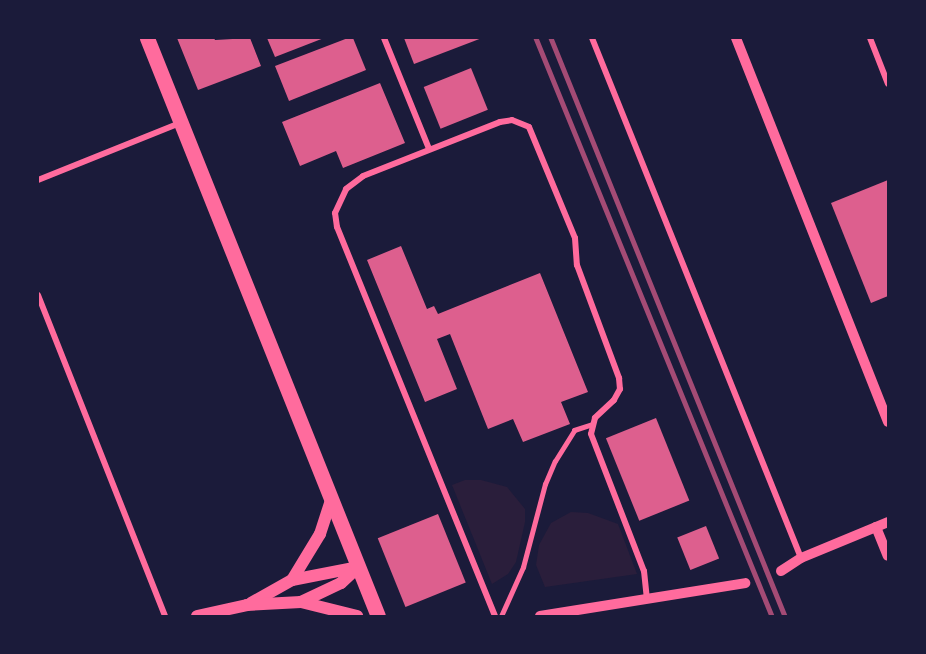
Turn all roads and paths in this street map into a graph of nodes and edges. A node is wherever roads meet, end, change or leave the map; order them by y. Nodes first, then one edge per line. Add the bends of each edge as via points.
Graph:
1 (147, 38) edge
2 (384, 38) edge
3 (592, 38) edge
4 (736, 38) edge
5 (870, 38) edge
6 (888, 84) edge
7 (181, 122) junction
8 (429, 149) junction
9 (38, 180) edge
10 (38, 295) edge
11 (888, 422) edge
12 (592, 424) junction
13 (331, 500) junction
14 (888, 522) edge
15 (876, 527) junction
16 (888, 556) edge
17 (801, 558) junction
18 (358, 567) junction
19 (780, 567) dead end
20 (743, 579) dead end
21 (292, 580) junction
22 (647, 600) junction
23 (301, 602) junction
24 (247, 605) junction
25 (588, 613) edge
26 (165, 616) edge
27 (197, 616) edge
28 (357, 616) edge
29 (378, 616) edge
30 (495, 616) edge
31 (501, 616) edge
32 (540, 616) edge

1 - 7 main road
2 - 8 street
3 - 17 street
4 - 11 street
5 - 6 street
7 - 9 street
7 - 13 main road
8 - 12 street via 500,122 512,120 529,127 575,238 577,265 619,378 617,395
8 - 30 street via 363,176 346,189 335,213 337,227
10 - 26 street
12 - 22 street via 592,442 644,571
12 - 31 street via 574,430 555,462 545,484 523,567
13 - 18 main road
13 - 21 main road via 320,534
14 - 15 street
15 - 16 street
15 - 17 street
17 - 19 street
18 - 21 main road
18 - 23 main road via 341,583
18 - 29 main road
20 - 22 street
21 - 24 main road
22 - 25 street
23 - 24 main road
23 - 28 main road
24 - 27 main road
25 - 32 street

